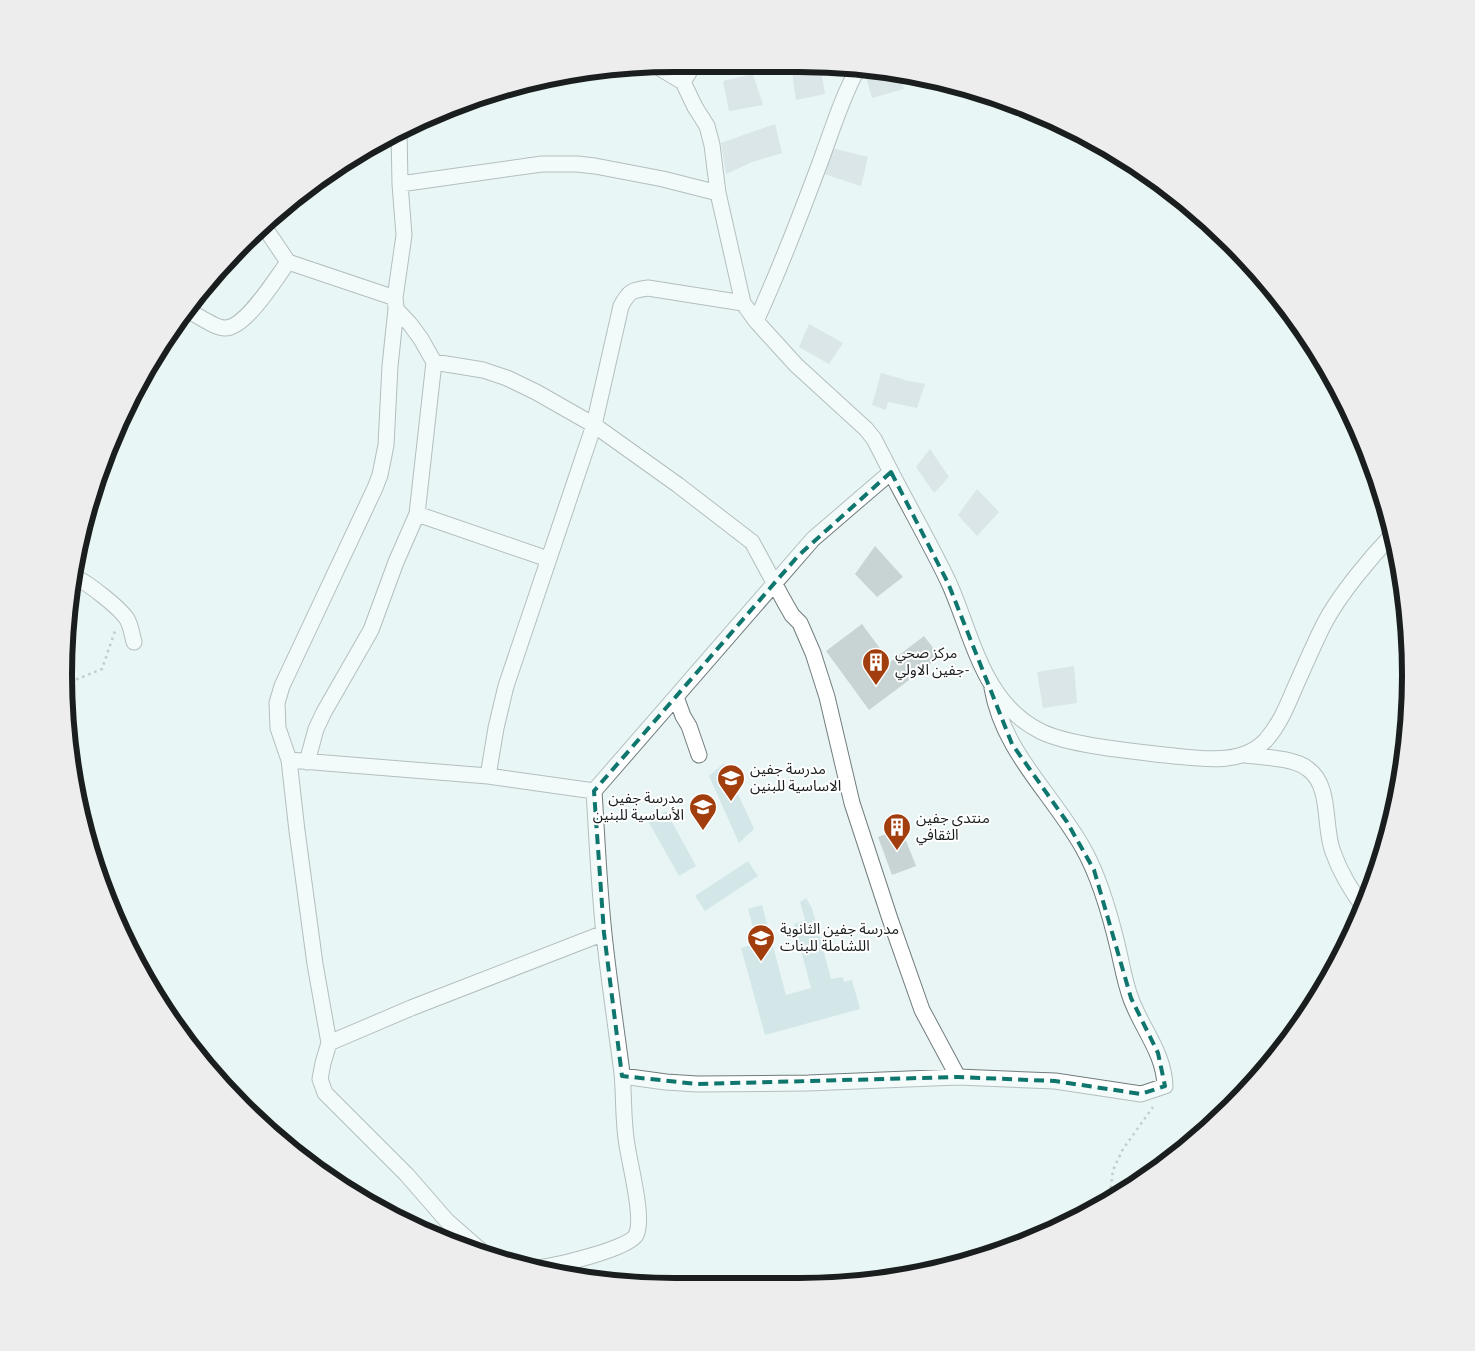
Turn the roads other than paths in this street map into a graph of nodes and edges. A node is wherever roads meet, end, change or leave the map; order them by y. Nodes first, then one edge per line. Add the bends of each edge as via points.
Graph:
1 (668, 73) edge
2 (688, 73) edge
3 (854, 76) edge
4 (683, 82) junction
5 (399, 140) edge
6 (400, 184) junction
7 (718, 193) junction
8 (268, 232) edge
9 (288, 262) junction
10 (395, 303) junction
11 (743, 303) junction
12 (193, 314) edge
13 (756, 321) junction
14 (434, 362) junction
15 (594, 425) junction
16 (891, 472) junction
17 (417, 514) junction
18 (1387, 540) edge
19 (548, 559) junction
20 (81, 581) edge
21 (774, 584) junction
22 (134, 642) dead end
23 (992, 688) junction
24 (676, 697) junction
25 (1245, 755) junction
26 (699, 756) dead end
27 (290, 760) junction
28 (307, 762) junction
29 (488, 776) junction
30 (594, 791) junction
31 (1359, 900) edge
32 (604, 933) junction
33 (329, 1043) junction
34 (622, 1076) junction
35 (958, 1077) junction
36 (471, 1242) edge
37 (551, 1265) edge

1 - 4 street
2 - 4 street
3 - 13 street
4 - 7 street via 707,126
5 - 6 street
6 - 7 street via 542,164 577,164 663,179
6 - 10 street via 404,235
7 - 11 street
8 - 9 street
9 - 10 street
9 - 12 street via 240,322 225,328
10 - 14 street
10 - 27 street via 386,445 380,475 276,703 278,728
11 - 13 street
11 - 15 street via 648,288 627,294 619,314
13 - 16 street via 796,365 866,429
14 - 15 street via 483,370 506,378
14 - 17 street
15 - 19 street
15 - 21 street via 752,542
16 - 21 street via 813,540
16 - 23 street via 948,583
17 - 19 street
17 - 28 street via 371,630 316,729
18 - 25 street via 1325,622 1278,723 1265,741
19 - 29 street via 506,686
20 - 22 street via 121,613 130,626
21 - 24 street
21 - 35 street via 800,623 813,653 852,803 890,919 922,1010
23 - 25 street via 1027,723 1063,739 1177,756 1217,758
23 - 35 street via 996,708 1012,744 1068,822 1094,870 1108,910 1130,998 1158,1053 1165,1086 1141,1094 1055,1081
24 - 26 street via 690,726
24 - 30 street
25 - 31 street via 1295,763 1308,768 1316,777 1322,787 1332,850
27 - 28 street
27 - 33 street via 298,841
28 - 29 street
29 - 30 street
30 - 32 street
32 - 33 street
32 - 34 street
33 - 36 street via 320,1079 325,1093
34 - 35 street via 697,1084
34 - 37 street via 625,1132 639,1213 637,1234 625,1244

